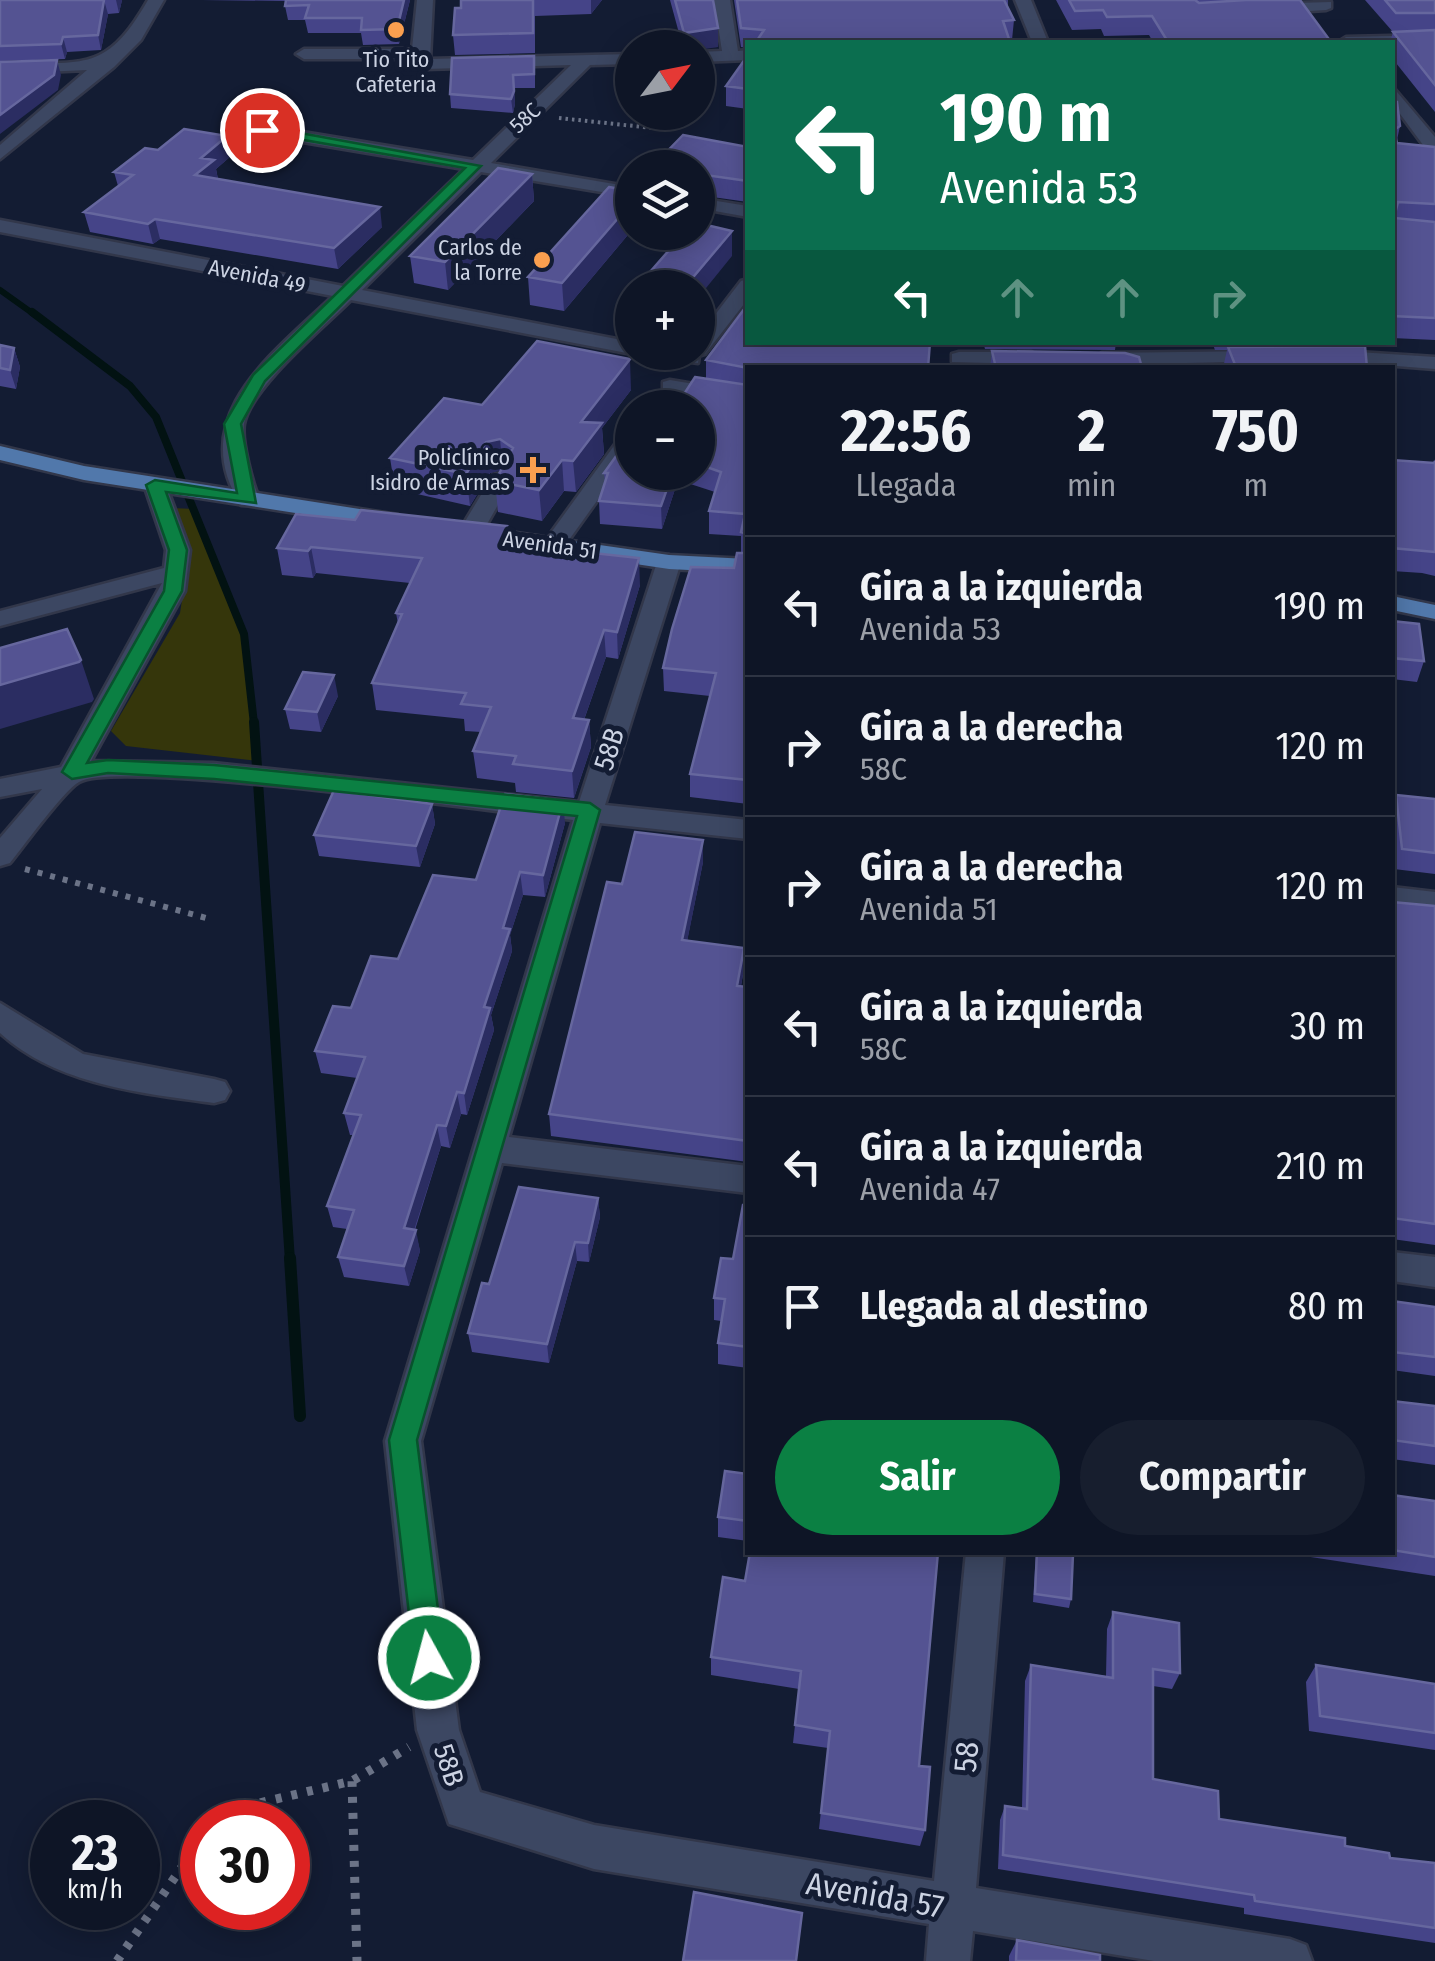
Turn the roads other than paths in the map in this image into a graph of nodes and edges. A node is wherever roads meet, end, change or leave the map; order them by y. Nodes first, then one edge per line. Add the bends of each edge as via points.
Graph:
1 (156, 0) edge
2 (424, 0) edge
3 (722, 0) edge
4 (1023, 0) edge
5 (1251, 10) edge
6 (1341, 26) edge
7 (1038, 36) edge
8 (1435, 40) edge
9 (304, 54) dead end
10 (739, 56) edge
11 (422, 59) junction
12 (615, 60) edge
13 (585, 61) junction
14 (108, 64) junction
15 (0, 69) edge
16 (1395, 97) edge
17 (274, 98) dead end
18 (0, 154) edge
19 (1430, 154) edge
20 (475, 166) junction
21 (615, 189) edge
22 (715, 206) edge
23 (745, 211) edge
24 (0, 226) edge
25 (745, 290) edge
26 (349, 294) junction
27 (715, 328) edge
28 (615, 345) edge
29 (958, 356) edge
30 (1156, 357) edge
31 (1186, 357) edge
32 (1435, 363) edge
33 (682, 370) edge
34 (670, 386) junction
35 (667, 390) edge
36 (745, 398) edge
37 (0, 453) edge
38 (615, 460) edge
39 (500, 480) edge
40 (155, 485) junction
41 (250, 500) junction
42 (415, 525) edge
43 (461, 532) joint
44 (553, 546) junction
45 (669, 562) junction
46 (745, 566) edge
47 (177, 572) junction
48 (1395, 605) edge
49 (1435, 612) edge
50 (0, 619) edge
51 (72, 772) junction
52 (0, 788) edge
53 (590, 810) junction
54 (745, 830) edge
55 (10, 862) edge
56 (1395, 897) edge
57 (1435, 902) edge
58 (0, 1016) edge
59 (214, 1090) dead end
60 (488, 1148) junction
61 (745, 1180) edge
62 (1395, 1266) edge
63 (1435, 1272) edge
64 (985, 1555) edge
65 (464, 1810) joint
66 (952, 1909) junction
67 (948, 1961) edge
68 (1290, 1961) edge

1 - 14 street via 135,38
2 - 11 street
3 - 10 street
4 - 7 street
5 - 6 street
6 - 8 street
9 - 11 street
11 - 13 street
12 - 13 street
13 - 20 street, 58C
14 - 15 street
14 - 18 street
16 - 19 street
17 - 20 street via 262,130
20 - 21 street
20 - 26 street, 58C
22 - 23 street
24 - 26 street, Avenida 49
25 - 27 street
26 - 28 street, Avenida 49
26 - 41 street, 58C via 259,379 232,424
29 - 30 street
30 - 31 street
31 - 32 street
33 - 34 street
34 - 35 street
34 - 36 street
37 - 40 main road
38 - 44 street
39 - 43 street
40 - 41 main road
40 - 47 street via 178,550
41 - 42 main road
43 - 44 main road, Avenida 51
44 - 45 main road, Avenida 51
45 - 46 main road, Avenida 51
45 - 53 street, 58B
47 - 50 street
47 - 51 street via 163,612
48 - 49 main road
51 - 52 street
51 - 53 street via 108,766 214,772
51 - 55 street
53 - 54 street
53 - 60 street, 58B
56 - 57 street
58 - 59 street via 41,1049 79,1067
60 - 61 street
60 - 65 street, 58B via 403,1440 438,1730
62 - 63 street
64 - 66 street, 58
65 - 66 street, Avenida 57 via 594,1846
66 - 67 street, 58
66 - 68 street, Avenida 57

